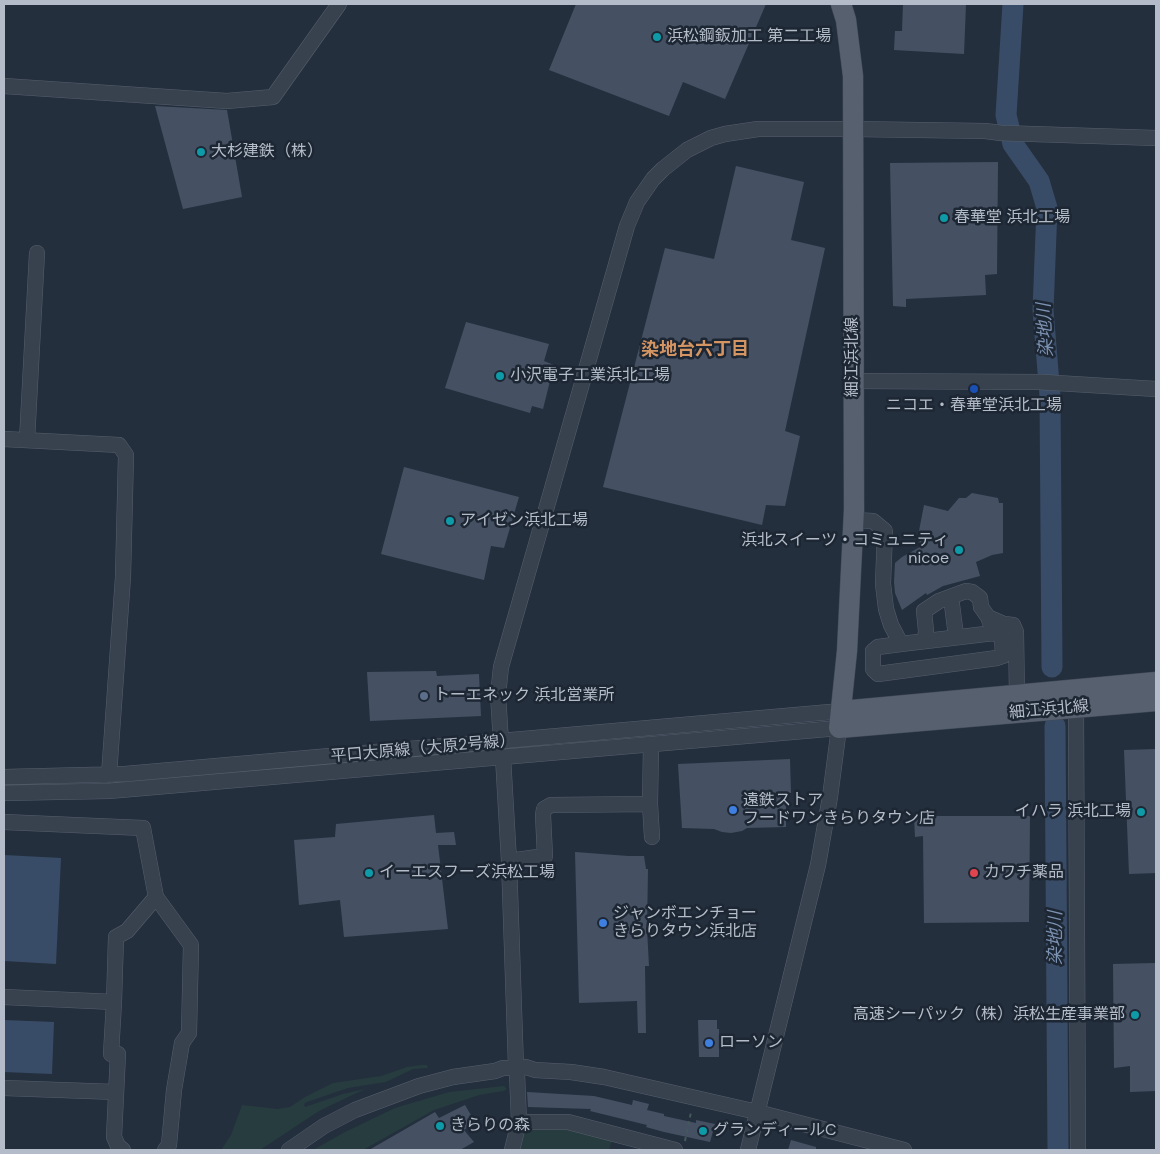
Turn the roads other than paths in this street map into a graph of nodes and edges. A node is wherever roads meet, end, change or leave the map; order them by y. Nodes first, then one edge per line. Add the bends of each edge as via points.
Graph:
1 (339, 4) edge
2 (841, 4) edge
3 (4, 86) edge
4 (852, 128) junction
5 (1156, 138) edge
6 (37, 252) dead end
7 (854, 381) junction
8 (1156, 389) edge
9 (4, 439) edge
10 (27, 440) junction
11 (854, 520) junction
12 (952, 597) junction
13 (988, 617) junction
14 (994, 632) junction
15 (956, 636) junction
16 (925, 640) junction
17 (901, 644) junction
18 (1156, 682) edge
19 (1017, 696) junction
20 (1156, 701) edge
21 (1059, 702) junction
22 (840, 720) junction
23 (651, 746) junction
24 (502, 749) junction
25 (109, 774) junction
26 (4, 777) edge
27 (4, 793) edge
28 (650, 804) junction
29 (4, 822) edge
30 (652, 837) dead end
31 (509, 861) junction
32 (156, 897) junction
33 (4, 997) edge
34 (114, 1002) junction
35 (517, 1070) junction
36 (4, 1088) edge
37 (116, 1092) junction
38 (757, 1112) junction
39 (519, 1122) junction
40 (679, 1148) edge
41 (123, 1150) edge
42 (165, 1150) edge
43 (289, 1150) edge
44 (512, 1150) edge
45 (748, 1150) edge
46 (904, 1150) edge
47 (1078, 1150) edge

1 - 3 street via 273,97 227,101
2 - 4 main road, 細江浜北線 via 846,20 852,76
4 - 5 street
4 - 7 main road, 細江浜北線
4 - 24 street via 758,130 711,138 687,150 663,169 637,202 627,226 501,667 498,695
6 - 10 street
7 - 8 street via 1040,382
7 - 11 main road, 細江浜北線
9 - 10 street
10 - 25 street via 119,445 126,455 123,576
11 - 17 street via 873,521 884,531 886,609
11 - 22 main road, 細江浜北線
12 - 13 street via 972,592 980,598 981,607
12 - 15 street
12 - 16 street via 924,611
13 - 14 street
13 - 19 street via 1012,625 1016,632
14 - 15 street
14 - 17 street via 1002,637 1003,656 878,674 873,669 873,651 878,647
15 - 16 street
16 - 17 street
18 - 21 main road, 細江浜北線
19 - 21 main road, 細江浜北線
19 - 22 main road, 細江浜北線
20 - 21 main road, 細江浜北線
21 - 22 main road, 細江浜北線
21 - 47 street
22 - 23 street, 平口大原線（大原2号線）
22 - 24 street, 平口大原線（大原2号線）
22 - 38 street via 818,865
23 - 24 street, 平口大原線（大原2号線）
23 - 28 street
24 - 25 street, 平口大原線（大原2号線）
24 - 27 street, 平口大原線（大原2号線） via 109,791
24 - 31 street
25 - 26 street, 平口大原線（大原2号線）
28 - 30 street
28 - 31 street via 551,805 544,809 543,815 545,856
29 - 32 street via 143,828
31 - 35 street
32 - 34 street via 127,931 116,937
32 - 42 street via 191,945 189,1033 182,1043 169,1145
33 - 34 street
34 - 37 street via 111,1054 118,1054
35 - 38 street via 526,1067 604,1077
35 - 39 street
35 - 43 street via 503,1068 453,1077 385,1097 324,1126
36 - 37 street
37 - 41 street via 114,1137
38 - 45 street
38 - 46 street
39 - 40 street via 568,1122
39 - 44 street

